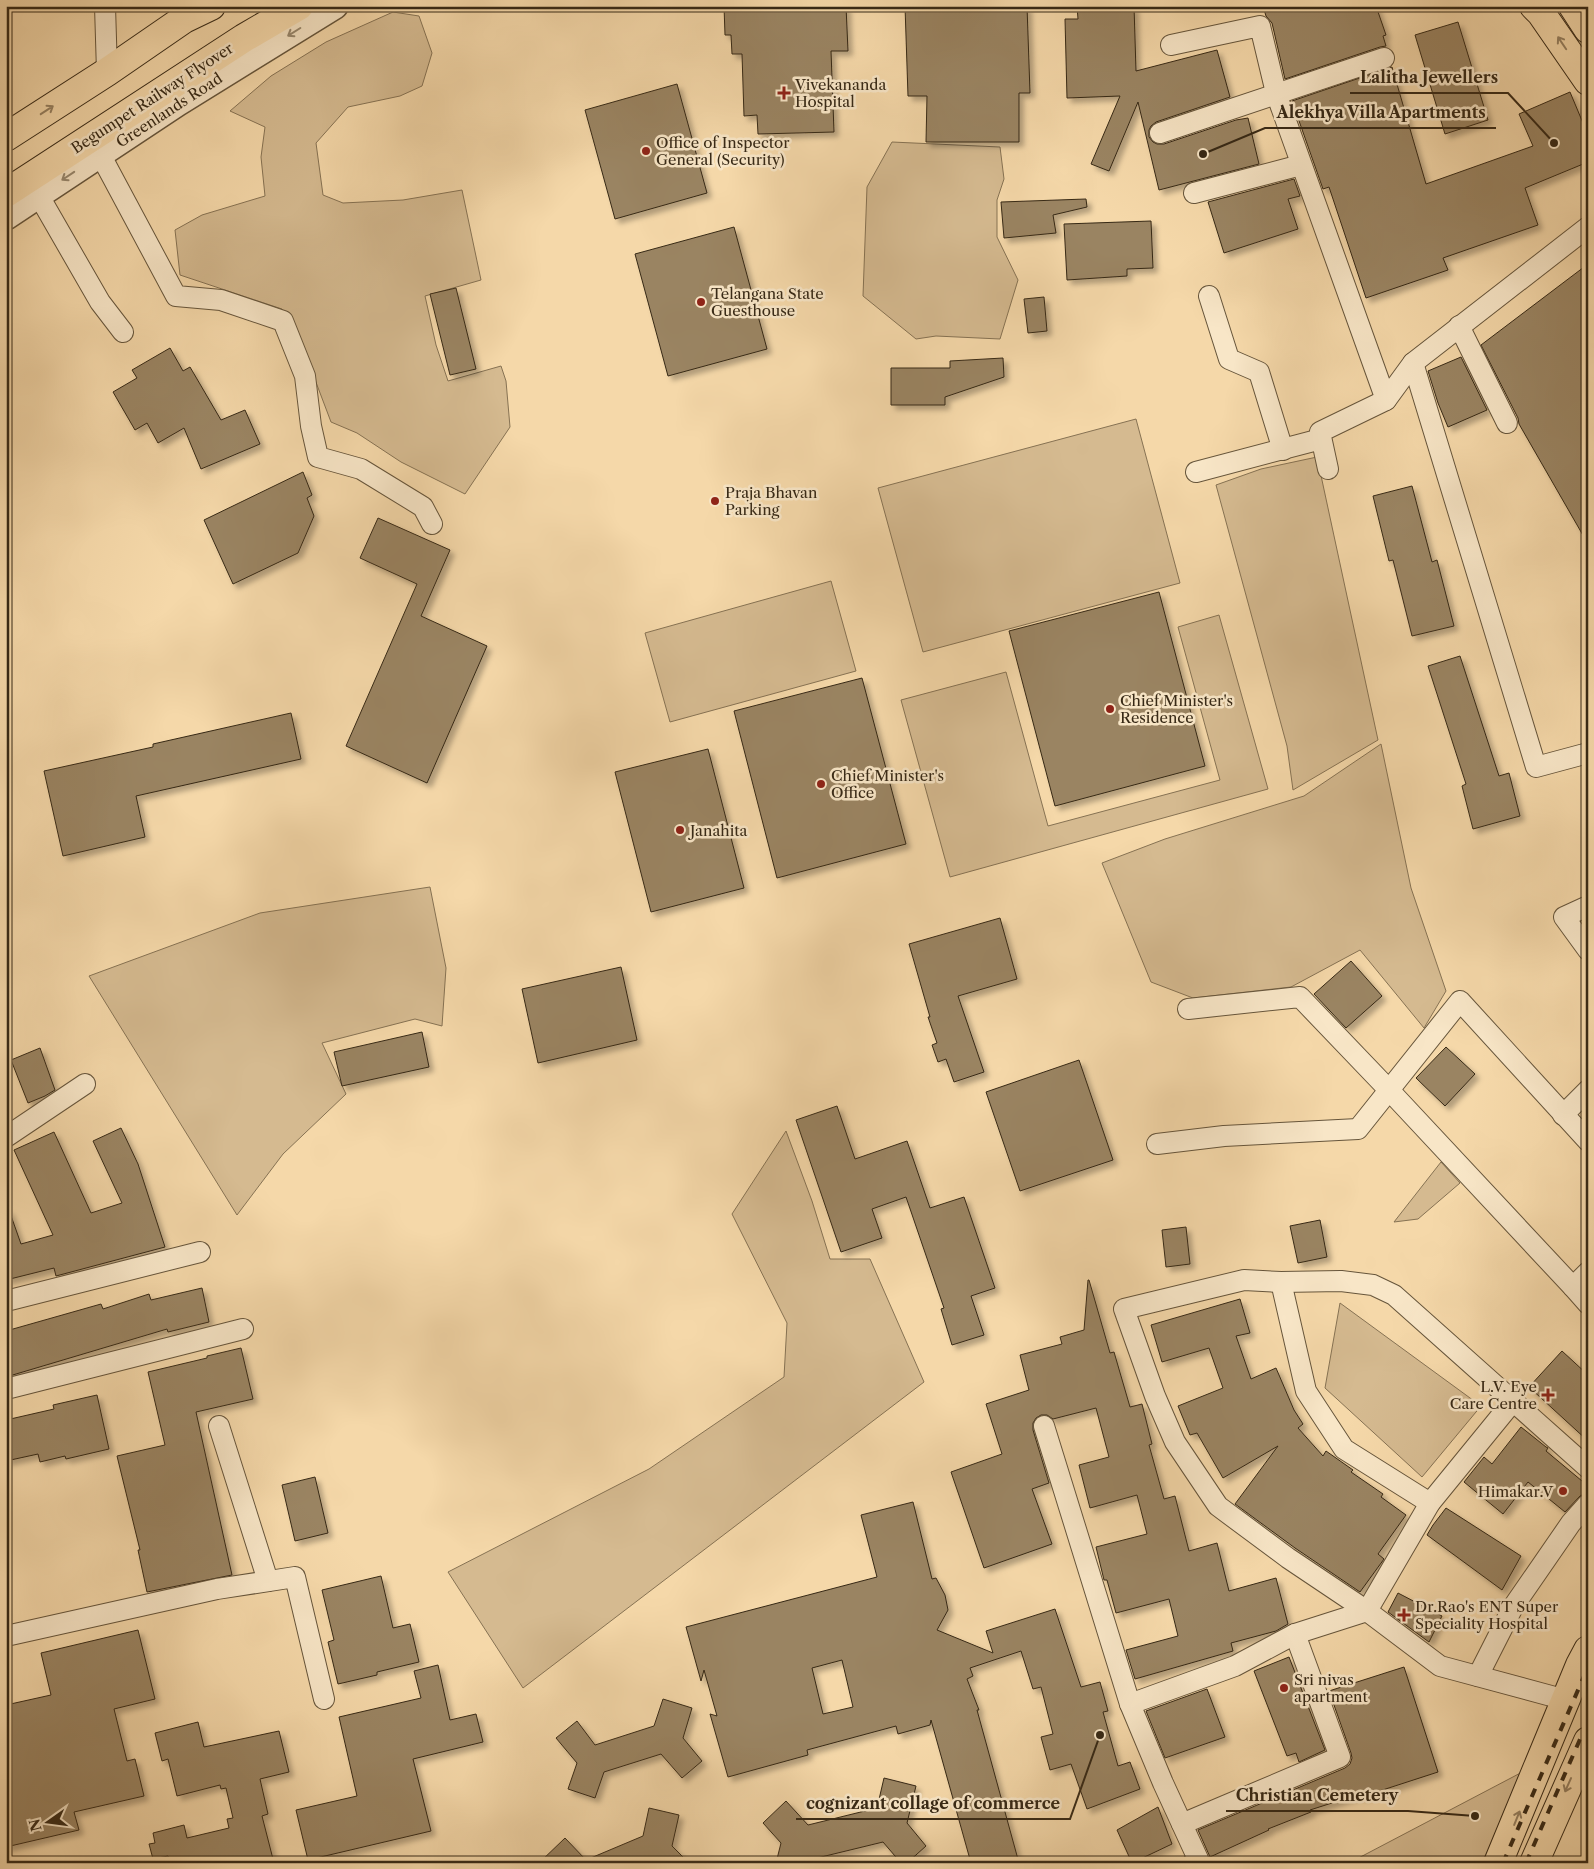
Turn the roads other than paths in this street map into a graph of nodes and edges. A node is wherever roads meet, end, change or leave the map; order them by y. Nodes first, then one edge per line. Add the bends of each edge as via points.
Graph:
1 (105, 6) edge
2 (211, 6) edge
3 (300, 6) edge
4 (335, 6) edge
5 (1534, 6) edge
6 (1573, 6) edge
7 (1588, 28) edge
8 (1171, 46) dead end
9 (1384, 58) dead end
10 (107, 72) junction
11 (1588, 81) edge
12 (1276, 94) junction
13 (1160, 133) dead end
14 (6, 137) edge
15 (100, 154) junction
16 (1302, 165) junction
17 (6, 193) edge
18 (1194, 193) dead end
19 (39, 196) junction
20 (6, 217) edge
21 (1588, 227) edge
22 (1209, 296) dead end
23 (1460, 326) junction
24 (123, 332) dead end
25 (1413, 363) junction
26 (1386, 400) junction
27 (1506, 423) dead end
28 (1322, 440) junction
29 (1283, 450) junction
30 (1328, 469) dead end
31 (1196, 472) dead end
32 (432, 524) dead end
33 (1588, 753) edge
34 (1588, 906) edge
35 (1588, 950) edge
36 (1188, 1009) dead end
37 (85, 1084) dead end
38 (1389, 1090) junction
39 (1588, 1090) edge
40 (1563, 1115) junction
41 (6, 1136) edge
42 (1588, 1141) edge
43 (1156, 1144) dead end
44 (200, 1252) dead end
45 (1588, 1272) edge
46 (1281, 1282) junction
47 (1573, 1287) junction
48 (6, 1301) edge
49 (1588, 1304) edge
50 (243, 1329) dead end
51 (6, 1389) edge
52 (1514, 1400) junction
53 (219, 1426) dead end
54 (1044, 1426) dead end
55 (1588, 1468) edge
56 (1430, 1503) junction
57 (1588, 1504) edge
58 (268, 1581) junction
59 (1367, 1611) junction
60 (1295, 1634) junction
61 (6, 1636) edge
62 (1588, 1650) edge
63 (1478, 1676) junction
64 (324, 1699) dead end
65 (1566, 1700) junction
66 (1130, 1704) junction
67 (1588, 1741) edge
68 (1182, 1824) junction
69 (1197, 1862) edge
70 (1498, 1863) edge
71 (1534, 1863) edge

1 - 10 street
2 - 10 main road via 184,19
3 - 17 main road, Begumpet Railway Flyover via 244,38
4 -> 15 street, Greenlands Road
11 -> 5 main road
6 - 7 main road
8 - 12 street via 1260,26
9 - 12 street
14 -> 10 main road
12 - 13 street
12 - 16 street
15 -> 19 street, Greenlands Road
15 - 32 street via 176,296 221,300 283,321 305,376 318,457 361,469 423,507
16 - 18 street
16 - 26 street
19 - 20 street, Greenlands Road
19 - 24 street via 100,302
21 - 23 street
22 - 29 street via 1229,359 1259,372
23 - 25 street
23 - 27 street
25 - 26 street
25 - 33 street via 1536,767
26 - 28 street via 1320,432
28 - 29 street
28 - 30 street
29 - 31 street
34 - 35 street via 1564,916
36 - 38 street via 1300,997
37 - 41 street
38 - 40 street via 1460,1001
38 - 43 street via 1358,1129 1224,1136
38 - 47 street
39 - 40 street
40 - 42 street
44 - 48 street
45 - 47 street
46 - 52 street via 1341,1281 1373,1285 1394,1295
46 - 56 street via 1306,1391 1344,1448
46 - 59 street via 1244,1280 1124,1309 1154,1396 1175,1442 1218,1506
47 - 49 street
50 - 51 street
52 - 55 street
52 - 56 street
53 - 58 street
54 - 66 street
56 - 59 street
57 - 63 street via 1571,1523 1513,1607
58 - 61 street via 217,1589
58 - 64 street via 295,1578
59 - 60 street
59 - 63 street via 1440,1666
60 - 66 street via 1235,1666
60 - 68 street via 1340,1757
62 - 65 main road
63 - 65 street
70 -> 65 main road
66 - 68 street
67 -> 71 main road
68 - 69 street

